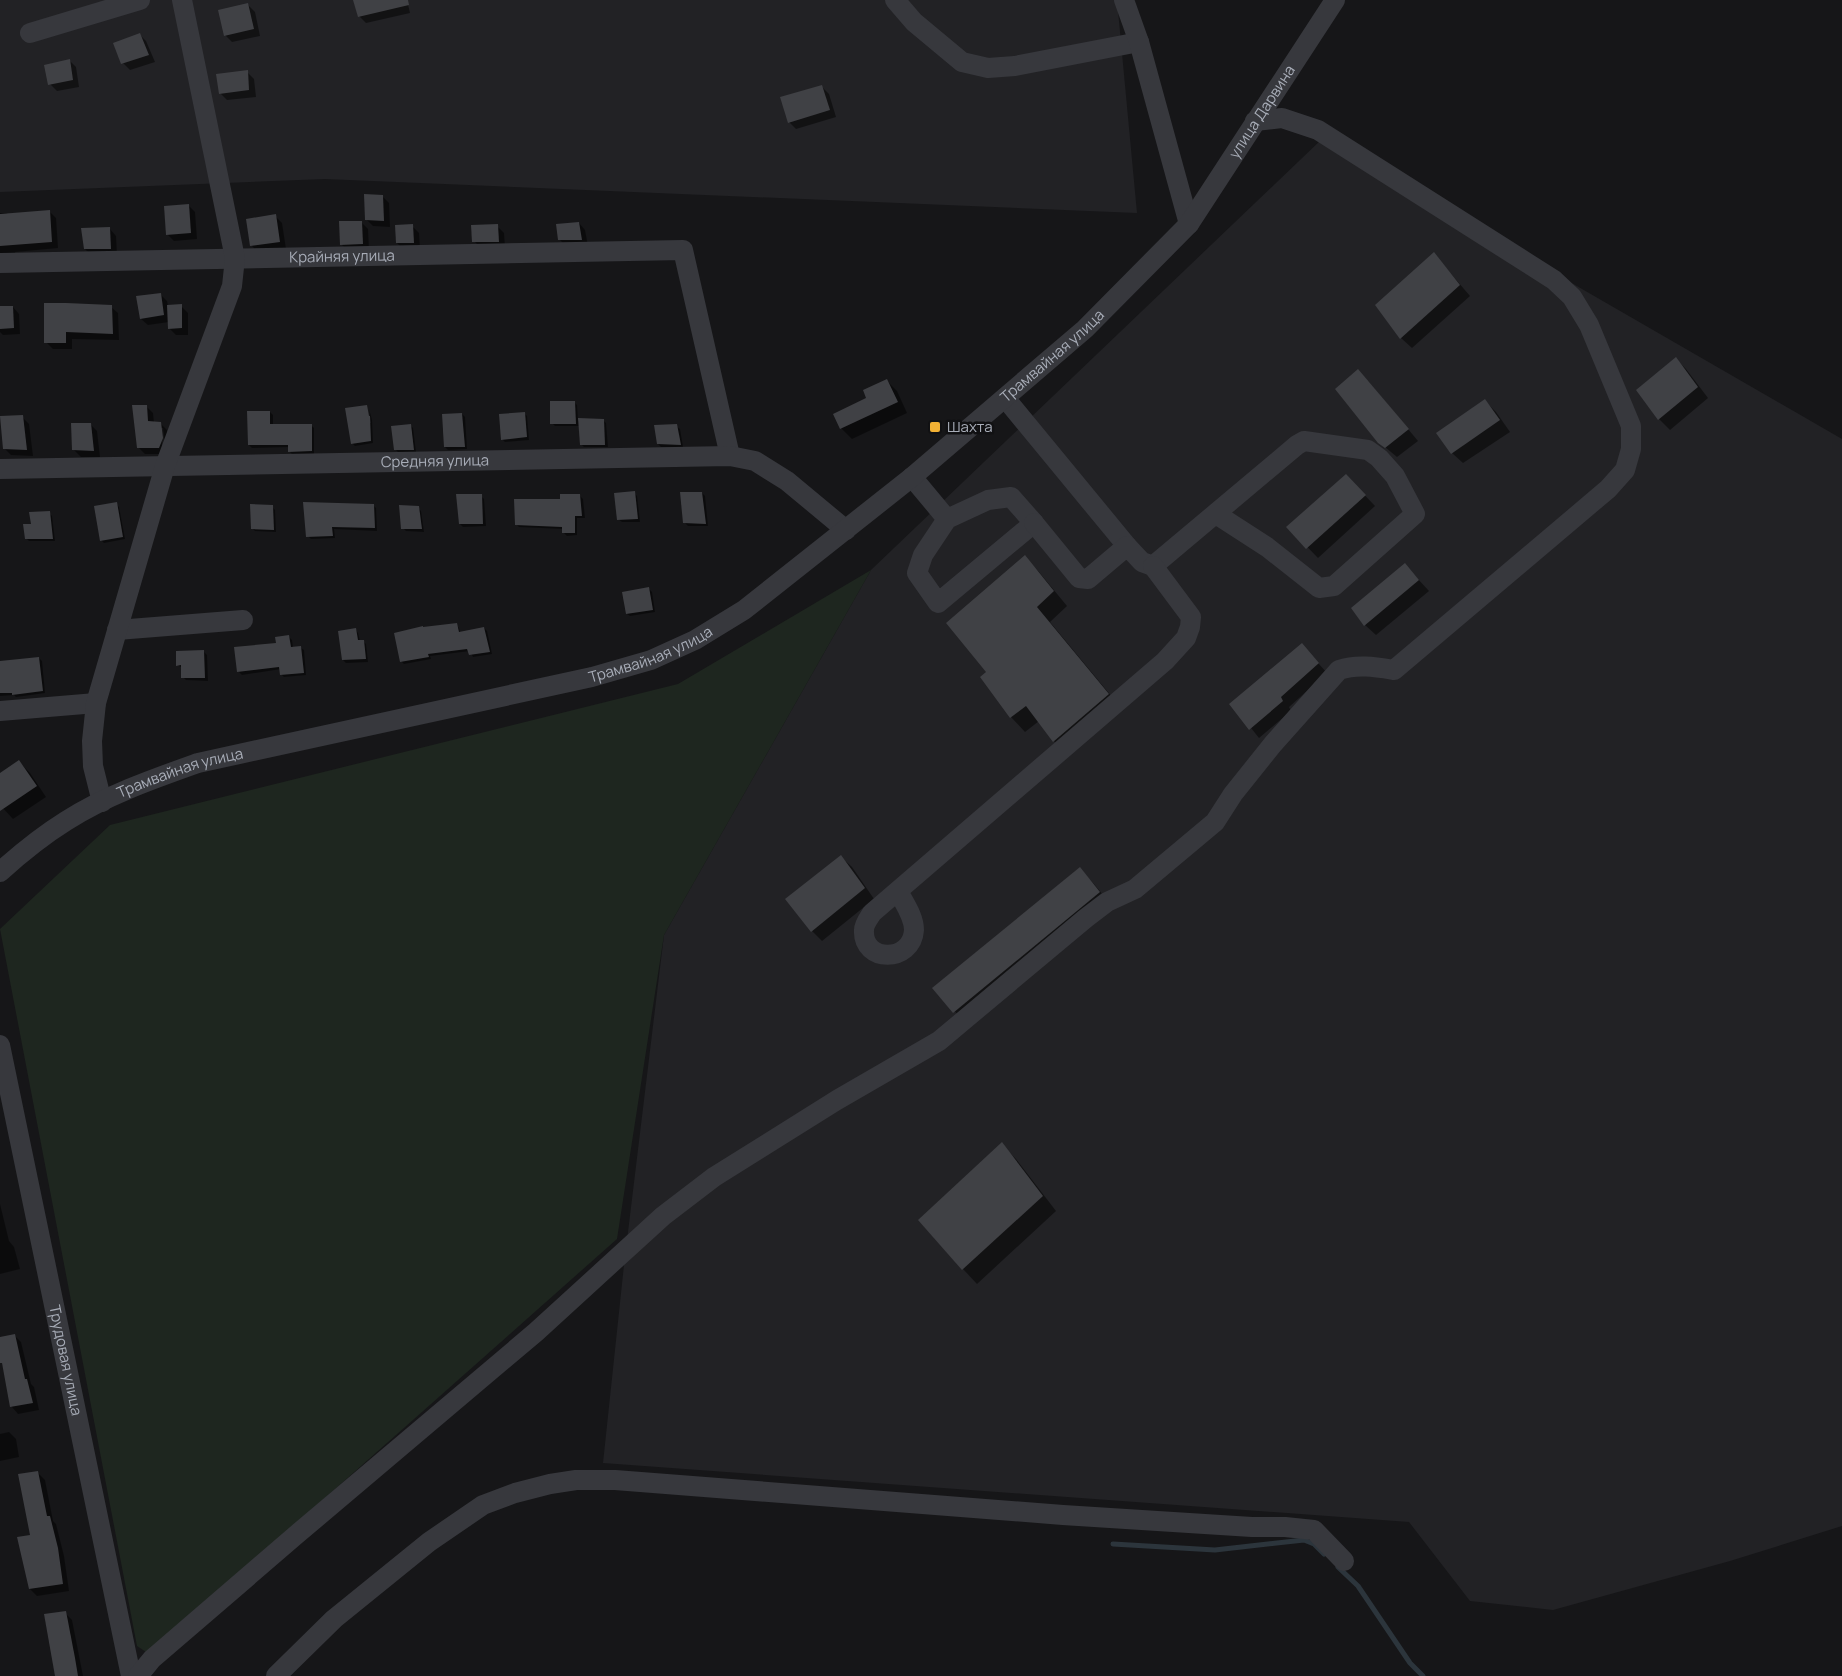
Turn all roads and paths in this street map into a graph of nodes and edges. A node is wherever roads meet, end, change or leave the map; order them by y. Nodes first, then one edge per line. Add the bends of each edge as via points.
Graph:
1 (140, 0) edge
2 (182, 0) edge
3 (895, 0) edge
4 (1124, 0) edge
5 (1335, 0) edge
6 (30, 33) dead end
7 (1139, 42) junction
8 (1255, 121) junction
9 (1189, 224) junction
10 (235, 258) junction
11 (0, 263) edge
12 (1005, 398) junction
13 (730, 456) junction
14 (165, 466) junction
15 (0, 469) edge
16 (912, 477) junction
17 (1216, 513) junction
18 (947, 519) junction
19 (1034, 523) junction
20 (846, 530) junction
21 (1127, 546) junction
22 (1153, 566) junction
23 (243, 620) dead end
24 (117, 630) junction
25 (96, 703) junction
26 (0, 711) edge
27 (102, 802) junction
28 (0, 872) edge
29 (898, 891) dead end
30 (0, 1045) edge
31 (1344, 1562) dead end
32 (131, 1676) edge
33 (138, 1676) edge
34 (276, 1676) edge

1 - 6 street
2 - 10 street
3 - 7 street via 914,22 962,62 988,68
4 - 7 street
5 - 8 street, улица Дарвина
7 - 9 street
8 - 9 street, улица Дарвина
8 - 33 street via 1282,118 1318,130 1554,280 1572,297 1589,325 1631,426 1625,470 1608,489 1394,670 1373,666 1339,670 1272,744 1215,822 1135,889 1107,902 1086,918 939,1041 827,1106 714,1178 663,1216 536,1332 152,1659
9 - 12 street, Трамвайная улица via 1085,329
10 - 11 street, Крайняя улица
10 - 13 street, Крайняя улица via 683,249
10 - 14 street via 232,286
12 - 16 street, Трамвайная улица
12 - 21 street
13 - 14 street, Средняя улица
13 - 20 street, Средняя улица via 755,461 787,481
14 - 15 street, Средняя улица
14 - 24 street
16 - 18 street
16 - 20 street, Трамвайная улица
17 - 17 street via 1304,441 1368,450 1395,476 1415,514 1334,586 1319,588
17 - 22 street
18 - 19 street via 988,500 1011,497
18 - 19 street via 923,555 917,573 938,603
19 - 21 street via 1079,578 1088,579
20 - 27 street, Трамвайная улица via 744,610 695,640 651,660 536,690 198,762
21 - 22 street
22 - 29 street via 1191,617 1186,638 1165,661
23 - 24 street
24 - 25 street
25 - 26 street
25 - 27 street via 93,765
27 - 28 street, Трамвайная улица via 58,826
30 - 32 street, Трудовая улица
31 - 34 street via 1314,1530 576,1480 515,1493 483,1505 429,1542 334,1619

